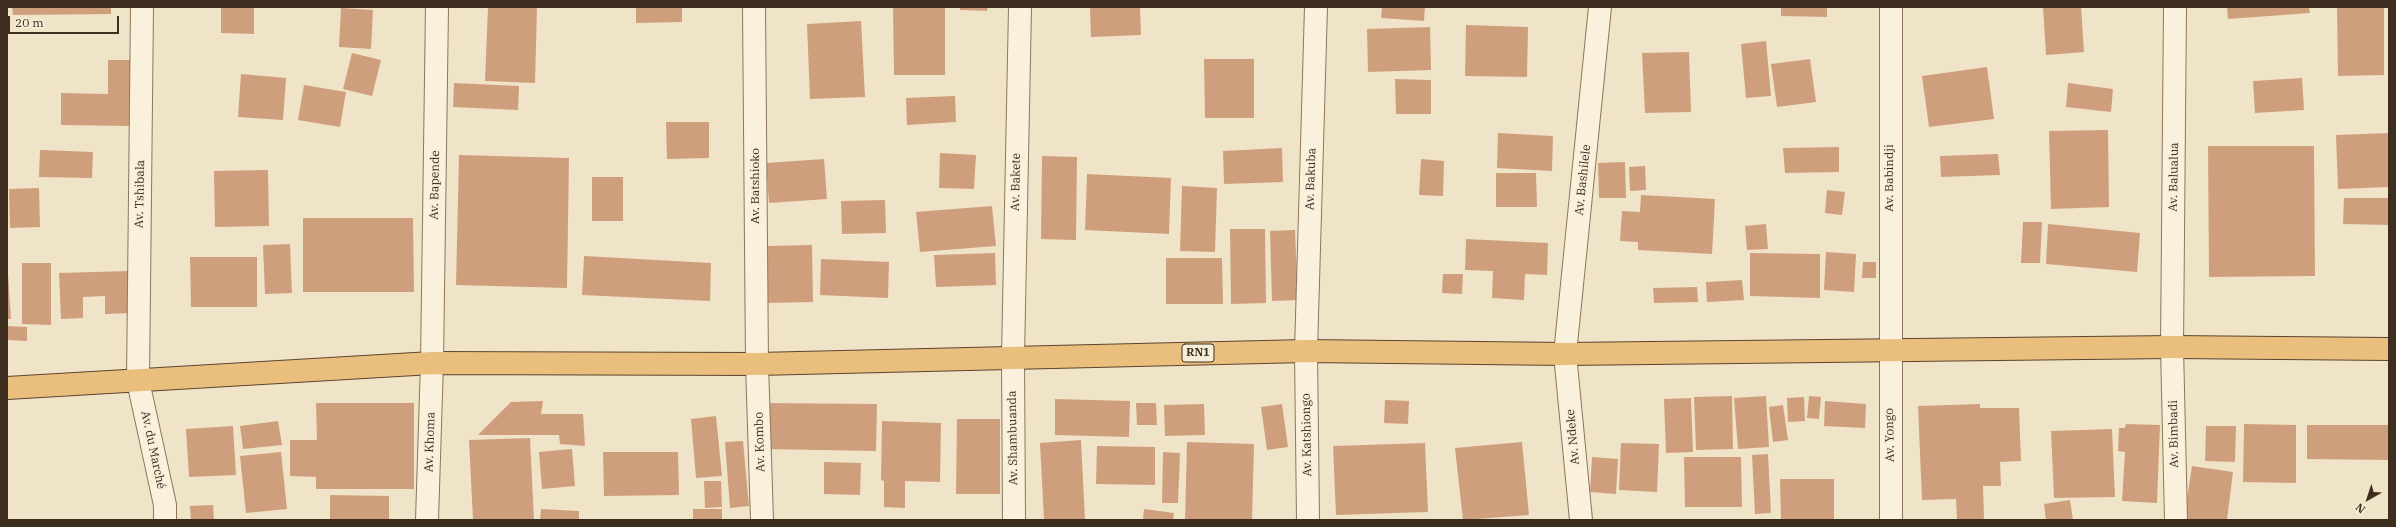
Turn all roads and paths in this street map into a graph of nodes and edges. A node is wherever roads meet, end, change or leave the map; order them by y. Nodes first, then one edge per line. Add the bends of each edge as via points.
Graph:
1 (142, 7) edge
2 (437, 7) edge
3 (754, 7) edge
4 (1020, 7) edge
5 (1316, 7) edge
6 (1600, 7) edge
7 (1891, 7) edge
8 (2175, 7) edge
9 (2172, 347) junction
10 (1889, 349) junction
11 (2389, 349) edge
12 (1306, 351) junction
13 (1565, 354) junction
14 (1012, 356) junction
15 (432, 363) junction
16 (757, 364) junction
17 (138, 381) junction
18 (7, 388) edge
19 (164, 520) edge
20 (427, 520) edge
21 (762, 520) edge
22 (1014, 520) edge
23 (1308, 520) edge
24 (1581, 520) edge
25 (1891, 520) edge
26 (2176, 520) edge

1 - 17 street, Av. Tshibala
2 - 15 street, Av. Bapende
3 - 16 street, Av. Batshioko
4 - 14 street, Av. Bakete
5 - 12 street, Av. Bakuba
6 - 13 street, Av. Bashilele
7 - 10 street, Av. Babindji
8 - 9 street, Av. Balualua
9 - 10 highway, RN1
9 - 11 highway, RN1
9 - 26 street, Av. Bimbadi
10 - 13 highway, RN1
10 - 25 street, Av. Yongo
12 - 13 highway, RN1
12 - 14 highway, RN1
12 - 23 street, Av. Katshiongo
13 - 24 street, Av. Ndeke
14 - 16 highway, RN1
14 - 22 street, Av. Shambuanda
15 - 16 highway, RN1
15 - 17 highway, RN1
15 - 20 street, Av. Khoma
16 - 21 street, Av. Kombo
17 - 18 highway, RN1
17 - 19 street, Av. du Marché via 165,505

